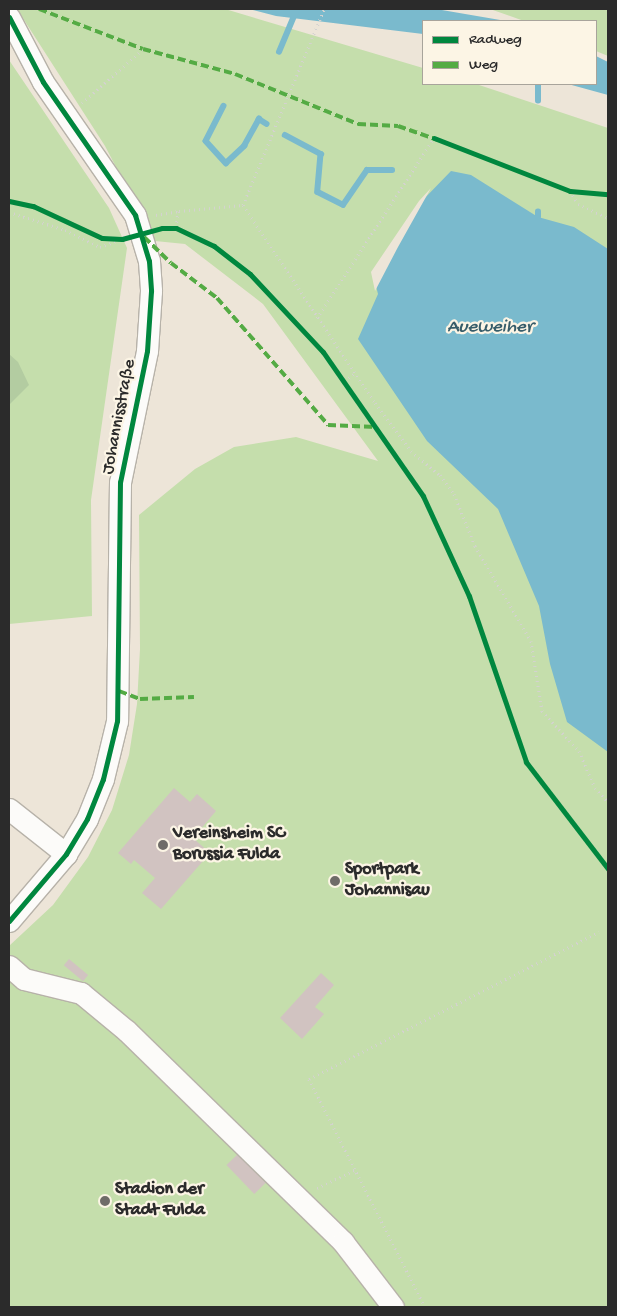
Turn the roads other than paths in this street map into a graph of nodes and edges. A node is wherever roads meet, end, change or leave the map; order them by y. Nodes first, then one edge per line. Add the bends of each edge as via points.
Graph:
1 (9, 17) edge
2 (9, 809) edge
3 (66, 854) junction
4 (9, 921) edge
5 (14, 978) edge
6 (393, 1307) edge

1 - 3 street, Johannisstraße via 43,82 135,214 149,261 152,291 147,352 120,482 118,721 103,779 87,819
2 - 3 street
3 - 4 street, Johannisstraße
5 - 6 street via 81,993 127,1031 343,1242

